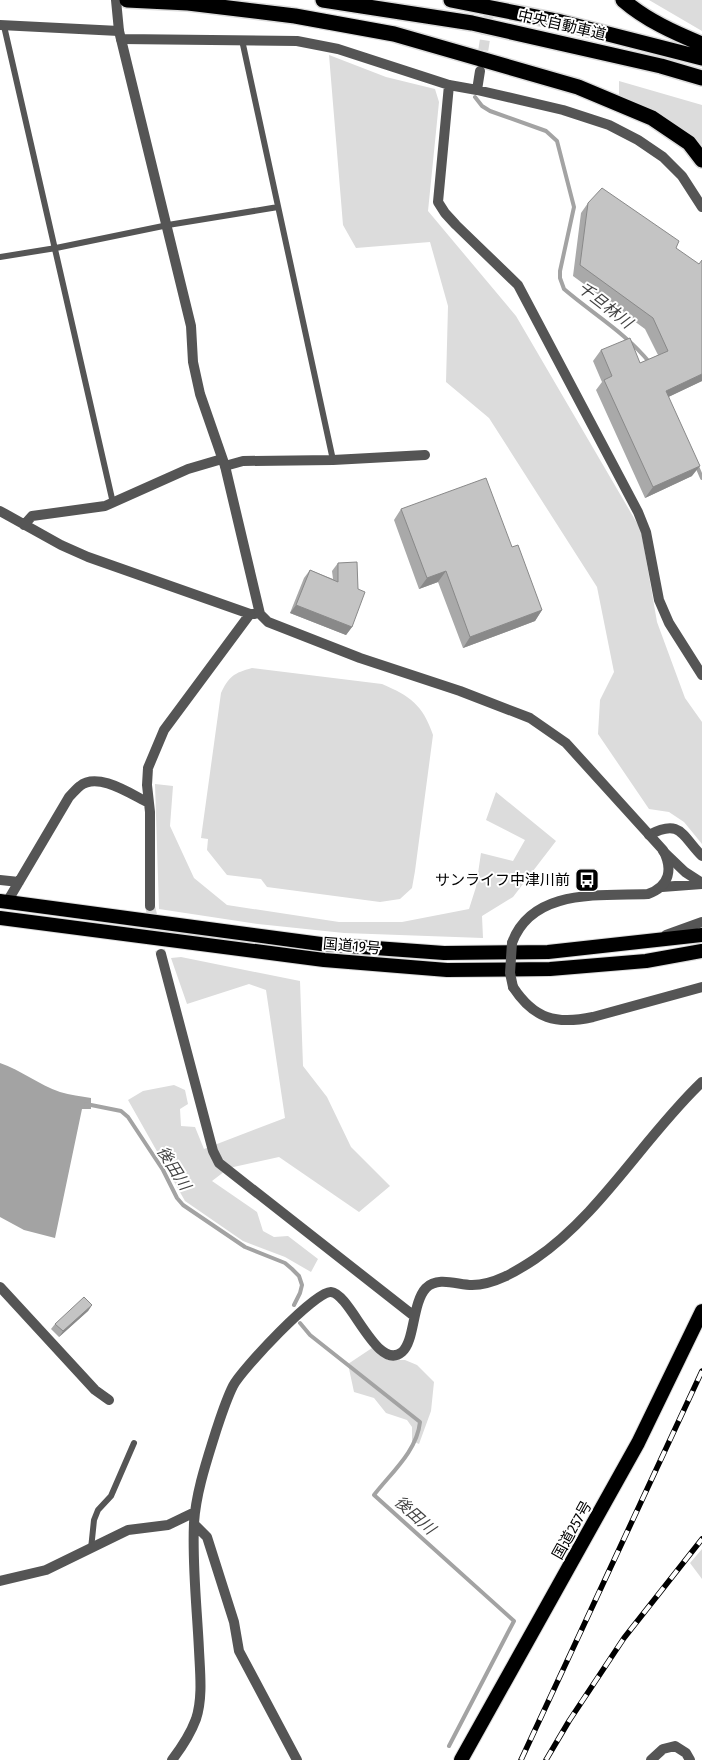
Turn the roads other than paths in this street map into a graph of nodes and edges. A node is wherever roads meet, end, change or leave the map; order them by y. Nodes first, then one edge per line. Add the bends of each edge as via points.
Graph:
1 (116, 0) edge
2 (127, 0) edge
3 (323, 0) edge
4 (451, 0) edge
5 (624, 0) edge
6 (2, 25) edge
7 (120, 32) junction
8 (242, 40) junction
9 (702, 44) edge
10 (702, 58) edge
11 (480, 71) tunnel mouth
12 (702, 78) edge
13 (449, 85) junction
14 (478, 90) junction
15 (702, 160) edge
16 (278, 207) junction
17 (702, 207) edge
18 (168, 225) junction
19 (56, 248) junction
20 (0, 257) edge
21 (426, 455) dead end
22 (333, 460) junction
23 (223, 463) junction
24 (113, 503) junction
25 (0, 511) edge
26 (24, 525) junction
27 (255, 614) junction
28 (702, 675) edge
29 (150, 803) junction
30 (649, 835) junction
31 (663, 850) junction
32 (702, 856) edge
33 (0, 880) edge
34 (19, 882) junction
35 (702, 883) edge
36 (662, 887) junction
37 (4, 902) edge
38 (150, 906) tunnel mouth
39 (0, 918) edge
40 (702, 922) edge
41 (702, 935) edge
42 (642, 943) junction
43 (702, 951) edge
44 (161, 954) tunnel mouth
45 (702, 987) edge
46 (702, 1082) edge
47 (0, 1287) edge
48 (702, 1311) edge
49 (414, 1316) junction
50 (109, 1400) dead end
51 (134, 1443) dead end
52 (195, 1512) junction
53 (194, 1524) junction
54 (90, 1548) junction
55 (0, 1581) edge
56 (172, 1760) edge
57 (297, 1760) edge
58 (461, 1760) edge
59 (651, 1760) edge
60 (690, 1760) edge

1 - 7 street
2 - 15 highway via 188,3 286,15 394,34 578,87 652,118 689,143
3 - 12 highway, 中央自動車道 via 472,23
4 - 10 highway, 中央自動車道 via 557,21
5 - 9 highway via 661,25
6 - 7 street
6 - 19 lane
7 - 8 street
7 - 18 street
8 - 13 street via 297,41 338,49
8 - 16 lane
11 - 14 street
13 - 14 street
13 - 28 street via 438,202 456,225 518,285 638,512 646,532 659,600 669,623
14 - 17 street via 563,110 609,125 638,140 663,157 682,176
16 - 18 lane
16 - 22 lane
18 - 19 lane
18 - 23 street via 191,326 193,362 200,394
19 - 20 lane
19 - 24 lane
21 - 22 street
22 - 23 street
23 - 24 street via 188,469
23 - 27 street
24 - 26 street via 32,516
25 - 26 street
26 - 27 street via 88,557
27 - 29 street via 164,730 148,768
27 - 30 street via 360,658 530,718 566,743
29 - 34 street via 102,780 81,785 69,797
29 - 38 street
30 - 31 street
30 - 32 street via 664,828 677,830
31 - 35 street via 685,872
31 - 36 street via 669,865
33 - 34 street
34 - 37 street
35 - 36 street
36 - 45 street, bridge via 648,894 563,900 531,914 521,924 512,943 510,972 513,987 531,1009 546,1017 562,1020 577,1020
37 - 42 highway, 国道19号 via 321,944 444,953 548,952
39 - 43 highway, 国道19号 via 324,960 447,970 550,969 646,961
40 - 42 street
41 - 42 highway, 国道19号
44 - 49 street via 213,1151 220,1162
46 - 49 street via 577,1224 538,1257 484,1284 433,1283 420,1297
47 - 50 street via 95,1390
48 - 58 highway, 国道257号 via 638,1442
49 - 52 street via 407,1345 402,1352 391,1355 379,1348 342,1299 331,1292 325,1292 287,1324 234,1385 206,1463
51 - 54 lane via 111,1496 98,1510
52 - 53 street
52 - 54 street via 168,1524 128,1530
53 - 56 street via 197,1716 186,1741
53 - 57 street via 206,1537 234,1622 239,1651
54 - 55 street via 46,1570
59 - 60 street via 663,1749 675,1746

